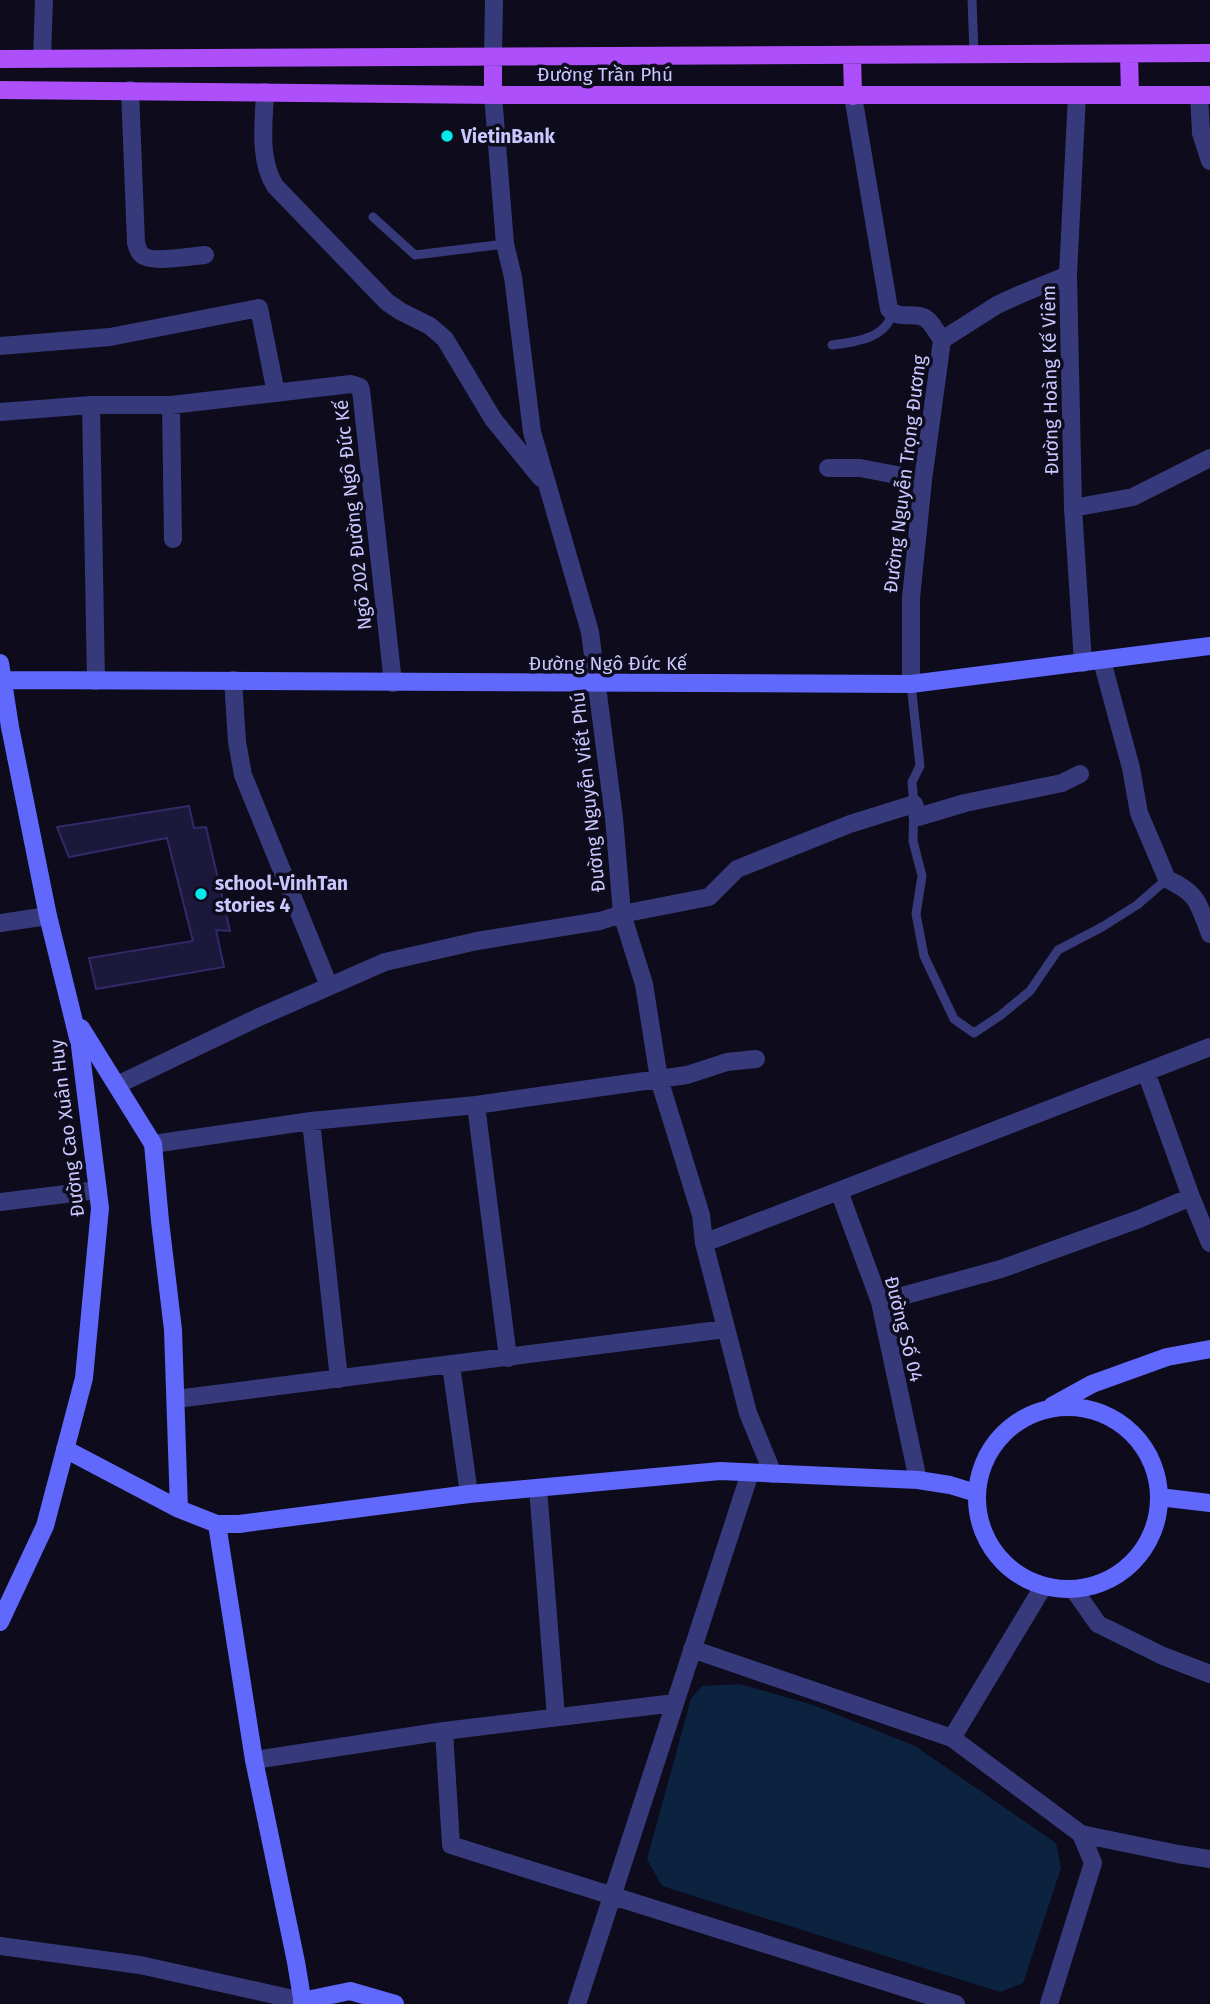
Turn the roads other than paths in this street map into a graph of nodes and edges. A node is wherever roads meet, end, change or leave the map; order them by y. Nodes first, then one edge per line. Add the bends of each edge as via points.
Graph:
1 (44, 0) edge
2 (494, 0) edge
3 (972, 0) edge
4 (1210, 53) edge
5 (974, 54) junction
6 (1129, 54) junction
7 (852, 55) junction
8 (493, 57) junction
9 (0, 59) edge
10 (42, 59) junction
11 (0, 90) edge
12 (130, 90) junction
13 (265, 92) junction
14 (493, 95) junction
15 (1077, 95) junction
16 (1130, 95) junction
17 (1204, 95) edge
18 (853, 96) junction
19 (1210, 161) edge
20 (373, 217) dead end
21 (505, 244) junction
22 (205, 255) dead end
23 (1068, 275) junction
24 (892, 313) junction
25 (942, 340) junction
26 (832, 345) dead end
27 (0, 346) edge
28 (276, 393) junction
29 (91, 405) junction
30 (171, 405) junction
31 (0, 412) edge
32 (1210, 458) edge
33 (828, 468) dead end
34 (923, 480) junction
35 (546, 485) junction
36 (1073, 508) junction
37 (173, 539) dead end
38 (1210, 646) edge
39 (1102, 661) junction
40 (1083, 663) junction
41 (1, 674) edge
42 (233, 680) junction
43 (96, 681) junction
44 (393, 682) junction
45 (598, 684) junction
46 (911, 684) junction
47 (1080, 774) dead end
48 (914, 804) junction
49 (1167, 879) junction
50 (622, 914) junction
51 (48, 916) junction
52 (0, 923) edge
53 (1210, 934) edge
54 (329, 986) junction
55 (74, 1016) junction
56 (1210, 1047) edge
57 (756, 1059) dead end
58 (1146, 1072) junction
59 (659, 1079) junction
60 (117, 1086) junction
61 (476, 1105) junction
62 (311, 1121) junction
63 (153, 1144) junction
64 (98, 1190) junction
65 (839, 1191) junction
66 (1191, 1198) junction
67 (0, 1202) edge
68 (705, 1243) junction
69 (1210, 1243) edge
70 (880, 1302) junction
71 (726, 1329) junction
72 (1210, 1349) edge
73 (508, 1357) junction
74 (451, 1365) junction
75 (339, 1379) junction
76 (176, 1399) junction
77 (1046, 1409) junction
78 (65, 1449) junction
79 (750, 1473) junction
80 (773, 1474) junction
81 (918, 1480) junction
82 (538, 1488) junction
83 (976, 1493) junction
84 (469, 1494) junction
85 (1159, 1497) junction
86 (1210, 1503) edge
87 (179, 1509) junction
88 (217, 1524) junction
89 (1043, 1587) junction
90 (1074, 1590) junction
91 (0, 1622) edge
92 (692, 1649) junction
93 (1210, 1674) edge
94 (675, 1703) junction
95 (556, 1717) junction
96 (444, 1731) junction
97 (952, 1738) junction
98 (254, 1760) junction
99 (1081, 1834) junction
100 (1210, 1859) edge
101 (612, 1896) junction
102 (0, 1946) edge
103 (304, 2003) edge
104 (395, 2004) edge
105 (576, 2004) edge
106 (956, 2004) edge
107 (1049, 2004) edge

1 - 10 street
2 - 8 street
3 - 5 lane
4 - 6 main road, Đường Trần Phú
5 - 6 main road, Đường Trần Phú
5 - 7 main road, Đường Trần Phú
6 - 16 main road
7 - 8 main road, Đường Trần Phú
7 - 18 main road
8 - 10 main road, Đường Trần Phú
8 - 14 main road
9 - 10 main road, Đường Trần Phú
11 - 12 main road, Đường Trần Phú
12 - 13 main road, Đường Trần Phú
12 - 22 street via 139,252 156,259
13 - 14 main road, Đường Trần Phú
13 - 35 street via 263,152 275,186 387,302 445,339 493,419
14 - 18 main road, Đường Trần Phú
14 - 21 street, Đường Nguyễn Viết Phú
15 - 16 main road, Đường Trần Phú
15 - 18 main road, Đường Trần Phú
15 - 23 street, Đường Hoàng Kế Viêm
16 - 17 main road, Đường Trần Phú
17 - 19 street via 1200,133
18 - 24 street
20 - 21 lane via 415,255
21 - 35 street, Đường Nguyễn Viết Phú via 532,432
23 - 25 street via 997,305
23 - 36 street, Đường Hoàng Kế Viêm
24 - 25 street, Đường Nguyễn Trọng Đương via 923,317
24 - 26 lane via 891,320 865,340
25 - 34 street, Đường Nguyễn Trọng Đương
27 - 28 street via 110,337 259,308
28 - 30 street, Ngõ 202 Đường Ngô Đức Kế
28 - 44 street, Ngõ 202 Đường Ngô Đức Kế via 351,384 361,390
29 - 30 street, Ngõ 202 Đường Ngô Đức Kế
29 - 31 street, Ngõ 202 Đường Ngô Đức Kế
29 - 43 street
30 - 37 street
32 - 36 street via 1133,498
33 - 34 street via 860,468
34 - 46 street, Đường Nguyễn Trọng Đương via 911,598
35 - 45 street, Đường Nguyễn Viết Phú via 590,632
36 - 40 street, Đường Hoàng Kế Viêm
38 - 39 street, Đường Ngô Đức Kế
39 - 40 street, Đường Ngô Đức Kế
39 - 49 street via 1139,813
40 - 46 street, Đường Ngô Đức Kế
41 - 43 street, Đường Ngô Đức Kế
41 - 51 street, Đường Cao Xuân Huy
42 - 43 street, Đường Ngô Đức Kế
42 - 44 street, Đường Ngô Đức Kế
42 - 54 street via 243,775
44 - 45 street, Đường Ngô Đức Kế
45 - 46 street, Đường Ngô Đức Kế
45 - 50 street, Đường Nguyễn Viết Phú
46 - 48 lane via 920,766 912,782
47 - 48 street via 1062,783 918,817
48 - 49 lane via 913,841 922,876 916,914 924,956 954,1019 974,1032 1030,991 1058,950 1137,905
48 - 50 street via 850,824 737,870 709,897
49 - 53 street via 1193,896
50 - 54 street via 385,962
50 - 59 street, Đường Nguyễn Viết Phú via 644,984
51 - 52 street
51 - 55 street, Đường Cao Xuân Huy
54 - 60 street
55 - 60 street
55 - 64 street, Đường Cao Xuân Huy
56 - 58 street
57 - 59 street
58 - 65 street
58 - 66 street
59 - 61 street
59 - 68 street, Đường Nguyễn Viết Phú via 701,1215
60 - 63 street
61 - 62 street
61 - 73 street
62 - 63 street
62 - 75 street
63 - 76 street
64 - 67 street
64 - 78 street, Đường Cao Xuân Huy via 84,1378
65 - 68 street
65 - 70 street, Đường Số 04
66 - 69 street
66 - 70 street via 1001,1269
68 - 71 street, Đường Nguyễn Viết Phú
70 - 81 street, Đường Số 04
71 - 73 street
71 - 80 street, Đường Nguyễn Viết Phú via 748,1413
72 - 77 street via 1167,1357 1092,1384
73 - 74 street
74 - 75 street
74 - 84 street
75 - 76 street
76 - 87 street
77 - 83 street via 1020,1420 997,1439 982,1464
77 - 85 street via 1076,1407 1104,1414 1129,1429 1147,1452
78 - 87 street
78 - 91 street, Đường Cao Xuân Huy via 45,1526
79 - 80 street
79 - 82 street via 720,1471
79 - 92 street
80 - 81 street
81 - 83 street
82 - 84 street
82 - 95 street
83 - 89 street via 979,1524 993,1551 1014,1573
84 - 88 street
85 - 86 street
85 - 90 street via 1150,1541 1130,1566 1104,1583
87 - 88 street
88 - 98 street
89 - 90 street
89 - 97 street
90 - 93 street via 1098,1624
92 - 94 street
92 - 97 street
94 - 95 street
94 - 101 street
95 - 96 street
96 - 98 street
96 - 101 street via 451,1845
97 - 99 street
98 - 103 street
99 - 100 street
99 - 107 street via 1093,1863
101 - 105 street
101 - 106 street
102 - 103 street via 140,1965
103 - 104 street via 350,1991

